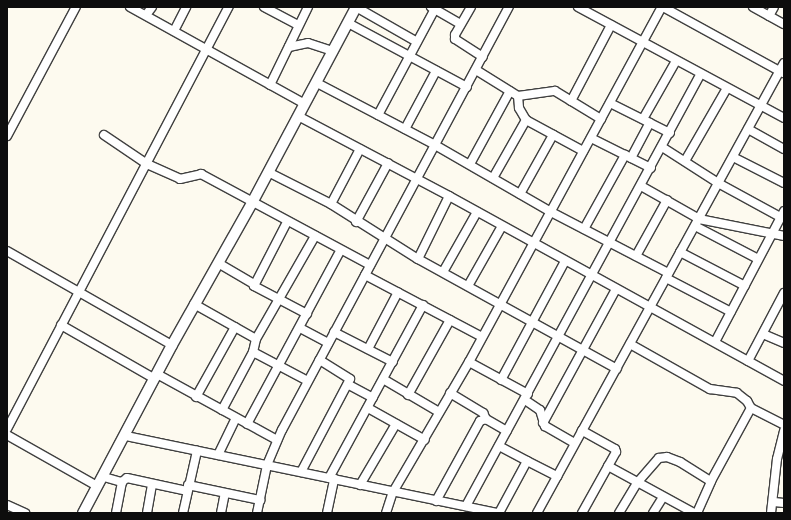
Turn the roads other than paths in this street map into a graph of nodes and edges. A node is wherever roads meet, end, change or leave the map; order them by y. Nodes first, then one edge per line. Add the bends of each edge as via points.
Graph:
1 (76, 7) edge
2 (130, 7) edge
3 (152, 7) edge
4 (186, 7) edge
5 (229, 7) edge
6 (264, 7) edge
7 (308, 7) edge
8 (356, 7) edge
9 (470, 7) edge
10 (509, 7) edge
11 (578, 7) edge
12 (663, 7) edge
13 (752, 7) edge
14 (774, 7) edge
15 (434, 8) edge
16 (146, 16) junction
17 (769, 16) junction
18 (348, 23) junction
19 (461, 24) junction
20 (784, 24) edge
21 (298, 25) junction
22 (611, 25) junction
23 (174, 31) junction
24 (418, 42) junction
25 (643, 43) junction
26 (289, 47) junction
27 (208, 50) junction
28 (332, 51) junction
29 (409, 56) junction
30 (483, 57) junction
31 (676, 61) junction
32 (784, 63) edge
33 (476, 70) junction
34 (436, 71) junction
35 (782, 72) edge
36 (701, 74) junction
37 (316, 83) junction
38 (270, 85) junction
39 (467, 87) junction
40 (728, 88) junction
41 (510, 91) junction
42 (518, 96) junction
43 (571, 101) junction
44 (610, 103) junction
45 (305, 104) junction
46 (761, 105) junction
47 (378, 115) junction
48 (298, 116) junction
49 (784, 118) edge
50 (602, 119) junction
51 (526, 120) junction
52 (647, 121) junction
53 (405, 129) junction
54 (748, 129) junction
55 (670, 133) junction
56 (104, 135) dead end
57 (553, 135) junction
58 (7, 136) edge
59 (591, 138) junction
60 (435, 145) junction
61 (662, 147) junction
62 (360, 149) junction
63 (784, 149) edge
64 (583, 151) junction
65 (628, 156) junction
66 (733, 157) junction
67 (685, 161) junction
68 (388, 162) junction
69 (147, 164) junction
70 (470, 164) junction
71 (651, 168) junction
72 (268, 172) junction
73 (417, 178) junction
74 (493, 178) junction
75 (784, 183) edge
76 (718, 184) junction
77 (641, 186) junction
78 (520, 194) junction
79 (450, 196) junction
80 (667, 200) junction
81 (253, 201) junction
82 (330, 204) junction
83 (477, 212) junction
84 (551, 212) junction
85 (782, 214) edge
86 (287, 222) junction
87 (356, 222) junction
88 (697, 222) junction
89 (502, 226) junction
90 (584, 229) junction
91 (771, 234) junction
92 (314, 236) junction
93 (784, 236) edge
94 (385, 239) junction
95 (610, 242) junction
96 (534, 244) junction
97 (7, 251) edge
98 (340, 251) junction
99 (680, 252) junction
100 (636, 256) junction
101 (418, 259) junction
102 (758, 259) junction
103 (565, 261) junction
104 (218, 263) junction
105 (370, 265) junction
106 (443, 272) junction
107 (365, 275) junction
108 (667, 275) junction
109 (592, 276) junction
110 (254, 284) junction
111 (468, 286) junction
112 (745, 286) junction
113 (616, 289) junction
114 (79, 291) junction
115 (398, 292) junction
116 (279, 298) junction
117 (783, 298) edge
118 (194, 304) junction
119 (500, 305) junction
120 (423, 306) junction
121 (650, 308) junction
122 (731, 312) junction
123 (307, 314) junction
124 (450, 320) junction
125 (532, 323) junction
126 (61, 325) junction
127 (235, 327) junction
128 (300, 328) junction
129 (334, 332) junction
130 (763, 334) junction
131 (482, 337) junction
132 (558, 337) junction
133 (256, 339) junction
134 (715, 342) junction
135 (328, 343) junction
136 (630, 344) junction
137 (784, 344) edge
138 (172, 345) junction
139 (368, 349) junction
140 (584, 351) junction
141 (253, 352) junction
142 (319, 360) junction
143 (748, 361) junction
144 (393, 362) junction
145 (469, 362) junction
146 (279, 366) junction
147 (617, 369) junction
148 (156, 376) junction
149 (383, 379) junction
150 (501, 380) junction
151 (308, 381) junction
152 (784, 381) edge
153 (349, 385) junction
154 (450, 393) junction
155 (408, 394) junction
156 (196, 397) junction
157 (526, 397) junction
158 (373, 398) junction
159 (368, 408) junction
160 (751, 408) junction
161 (222, 410) junction
162 (439, 412) junction
163 (236, 418) junction
164 (486, 419) junction
165 (543, 423) junction
166 (247, 424) junction
167 (396, 424) junction
168 (784, 425) edge
169 (7, 429) edge
170 (507, 431) junction
171 (582, 431) junction
172 (784, 431) edge
173 (7, 435) edge
174 (126, 436) junction
175 (277, 440) junction
176 (425, 440) junction
177 (576, 443) junction
178 (499, 446) junction
179 (197, 451) junction
180 (218, 455) junction
181 (527, 461) junction
182 (781, 461) edge
183 (267, 465) junction
184 (608, 466) junction
185 (301, 472) junction
186 (557, 476) junction
187 (104, 477) junction
188 (332, 479) junction
189 (711, 481) junction
190 (122, 482) junction
191 (637, 483) junction
192 (152, 484) junction
193 (360, 485) junction
194 (98, 486) junction
195 (188, 488) junction
196 (393, 492) junction
197 (225, 493) junction
198 (663, 497) junction
199 (260, 500) junction
200 (436, 501) junction
201 (774, 502) junction
202 (784, 503) edge
203 (7, 505) edge
204 (466, 506) junction
205 (478, 511) edge
206 (25, 513) edge
207 (83, 513) edge
208 (116, 513) edge
209 (146, 513) edge
210 (184, 513) edge
211 (221, 513) edge
212 (258, 513) edge
213 (327, 513) edge
214 (386, 513) edge
215 (498, 513) edge
216 (537, 513) edge
217 (582, 513) edge
218 (619, 513) edge
219 (653, 513) edge
220 (696, 513) edge
221 (771, 513) edge

1 - 58 street
2 - 16 street
3 - 16 street
4 - 23 street
5 - 27 street
6 - 21 street
7 - 21 street
8 - 18 street
8 - 24 street
9 - 19 street
10 - 30 street
11 - 22 street
12 - 25 street
12 - 35 street
13 - 17 street
14 - 17 street
15 - 19 street
15 - 24 street
16 - 23 street
17 - 20 street
18 - 28 street
18 - 29 street
19 - 30 street via 455,35 456,41
21 - 26 street
22 - 25 street
22 - 43 street
23 - 27 street
24 - 29 street
25 - 31 street
25 - 44 street
26 - 28 street via 308,43
26 - 38 street
27 - 38 street
27 - 69 street
28 - 37 street
29 - 34 street
29 - 47 street
30 - 33 street
31 - 36 street
31 - 52 street
32 - 35 street
33 - 39 street
33 - 41 street
34 - 39 street
34 - 53 street
35 - 46 street
36 - 40 street
36 - 55 street
37 - 45 street
37 - 47 street
38 - 45 street
39 - 60 street
40 - 46 street
40 - 67 street
41 - 42 street
41 - 70 street
42 - 43 street via 550,90
42 - 51 street via 519,108
43 - 50 street
44 - 50 street
44 - 52 street
45 - 48 street
46 - 49 street
46 - 54 street
47 - 53 street
48 - 62 street
48 - 72 street
50 - 59 street
51 - 57 street
51 - 74 street
52 - 55 street
52 - 65 street
53 - 60 street
54 - 63 street
54 - 66 street
55 - 61 street
56 - 69 street
57 - 64 street
57 - 78 street
59 - 64 street
59 - 65 street
60 - 70 street
60 - 73 street
61 - 67 street
61 - 71 street
62 - 68 street
62 - 82 street
64 - 84 street
65 - 71 street
65 - 90 street
66 - 75 street
66 - 76 street
67 - 76 street
68 - 73 street
68 - 87 street
69 - 81 street via 180,179 201,174
69 - 114 street
70 - 74 street
71 - 77 street
72 - 81 street
72 - 82 street
73 - 79 street
73 - 94 street
74 - 78 street
76 - 85 street
76 - 88 street
77 - 80 street
77 - 95 street
78 - 84 street
79 - 83 street
79 - 101 street
80 - 88 street
80 - 100 street
81 - 86 street
81 - 104 street
82 - 87 street
83 - 89 street
83 - 106 street
84 - 90 street
84 - 96 street
85 - 91 street
86 - 92 street
86 - 110 street
87 - 94 street
88 - 91 street
88 - 99 street
88 - 102 street
89 - 96 street
89 - 111 street
90 - 95 street
91 - 93 street
91 - 102 street
92 - 98 street
92 - 116 street
94 - 101 street
94 - 105 street
95 - 100 street
95 - 109 street
96 - 103 street
96 - 119 street
97 - 114 street
98 - 105 street
98 - 123 street
99 - 108 street
99 - 112 street
100 - 108 street
101 - 106 street
102 - 112 street
103 - 109 street
103 - 125 street
104 - 110 street
104 - 118 street
105 - 107 street
106 - 111 street
107 - 115 street
107 - 129 street
108 - 121 street
108 - 122 street
109 - 113 street
109 - 132 street
110 - 116 street via 255,287
111 - 119 street
112 - 122 street
113 - 121 street
113 - 140 street
114 - 126 street
114 - 138 street
115 - 120 street
115 - 139 street
116 - 123 street
116 - 133 street
117 - 130 street
118 - 127 street
118 - 138 street
119 - 125 street
119 - 131 street
120 - 124 street
120 - 144 street
121 - 134 street
121 - 136 street
122 - 134 street
123 - 128 street
124 - 131 street
124 - 155 street
125 - 132 street
125 - 150 street
126 - 148 street
126 - 169 street
127 - 133 street
127 - 156 street
128 - 135 street
128 - 146 street
129 - 135 street
129 - 139 street
130 - 137 street
130 - 143 street
131 - 145 street
132 - 140 street
132 - 157 street
133 - 141 street
134 - 143 street
135 - 142 street
136 - 147 street
136 - 160 street via 710,389 737,393
138 - 148 street
139 - 144 street
140 - 147 street
140 - 165 street
141 - 146 street
141 - 161 street
142 - 151 street
142 - 153 street via 348,376
143 - 152 street
144 - 149 street
145 - 150 street
145 - 154 street
146 - 151 street
146 - 166 street
147 - 171 street
148 - 156 street
148 - 174 street
149 - 155 street
149 - 158 street
150 - 157 street
151 - 175 street
153 - 158 street
153 - 185 street
154 - 162 street
154 - 164 street via 482,412
155 - 162 street
156 - 161 street
157 - 165 street via 540,410
157 - 170 street
158 - 159 street
159 - 167 street
159 - 188 street
160 - 168 street
160 - 189 street
161 - 163 street
162 - 176 street
163 - 166 street
163 - 180 street
164 - 170 street
164 - 200 street via 480,421
165 - 177 street
166 - 175 street
167 - 176 street
167 - 193 street
170 - 178 street
171 - 177 street
171 - 184 street via 615,449
172 - 182 street
173 - 194 street
174 - 179 street
174 - 187 street
175 - 183 street
176 - 196 street
177 - 186 street
178 - 181 street
178 - 204 street
179 - 180 street
179 - 195 street
180 - 183 street
181 - 186 street
181 - 215 street
182 - 201 street
183 - 185 street
183 - 199 street
184 - 191 street
184 - 217 street
185 - 188 street
186 - 216 street
187 - 190 street
187 - 194 street
188 - 193 street
188 - 213 street
189 - 191 street via 680,462 663,456 654,462
189 - 220 street
190 - 192 street via 127,478
190 - 208 street
191 - 198 street
191 - 218 street
192 - 195 street
192 - 209 street
193 - 196 street
194 - 207 street
195 - 197 street
195 - 210 street
196 - 200 street
196 - 214 street
197 - 199 street
197 - 211 street
198 - 219 street
198 - 220 street
199 - 212 street
200 - 204 street
201 - 202 street
201 - 221 street
203 - 206 street
204 - 205 street
205 - 215 street

